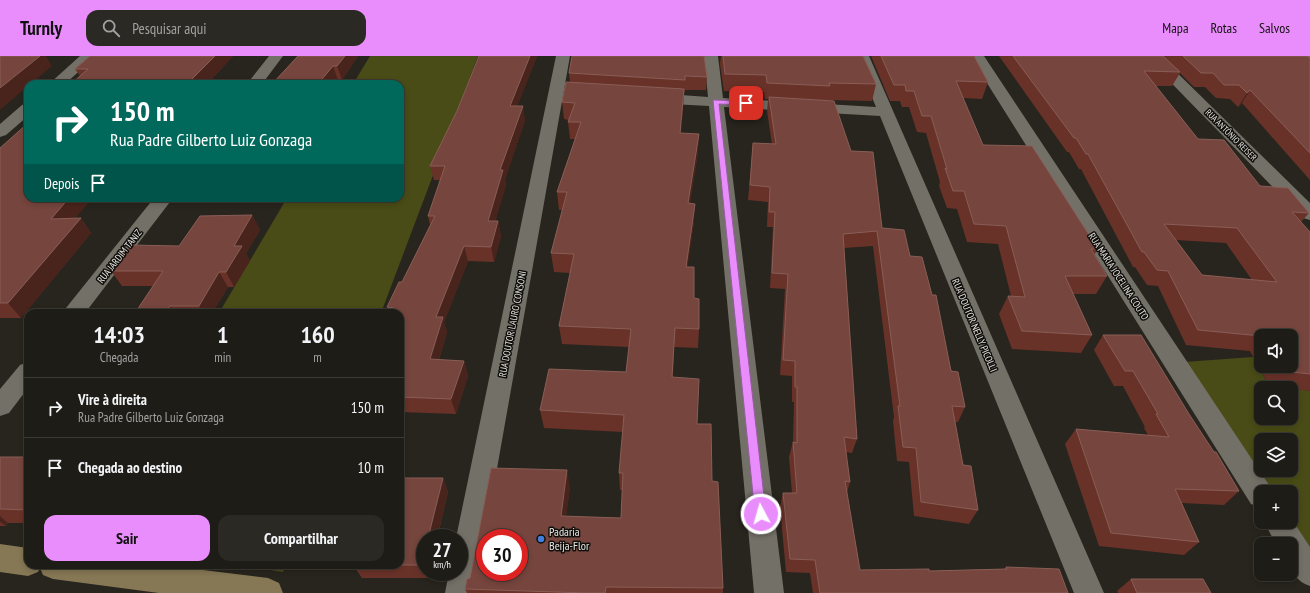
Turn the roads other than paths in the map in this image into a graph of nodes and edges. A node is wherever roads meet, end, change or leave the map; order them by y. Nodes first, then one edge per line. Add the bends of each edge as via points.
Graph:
1 (89, 56) edge
2 (276, 56) edge
3 (564, 56) edge
4 (711, 56) edge
5 (862, 56) edge
6 (977, 56) edge
7 (1152, 56) edge
8 (61, 80) edge
9 (257, 80) edge
10 (636, 97) edge
11 (715, 102) junction
12 (24, 111) edge
13 (885, 112) junction
14 (0, 132) edge
15 (161, 202) edge
16 (1310, 214) edge
17 (76, 309) edge
18 (24, 376) edge
19 (0, 406) edge
20 (1254, 485) edge
21 (1282, 529) edge
22 (0, 558) edge
23 (24, 561) edge
24 (83, 569) edge
25 (1310, 572) edge
26 (263, 593) edge
27 (460, 593) edge
28 (769, 593) edge
29 (1089, 593) edge

1 - 8 street
2 - 9 street
3 - 27 street, RUA DOUTOR LAURO CONSONI via 564,92
4 - 11 street
5 - 13 street, RUA DOUTOR NELLY PICOLLI
6 - 20 street, RUA MARIA JOCELINA COUTO
7 - 16 street, RUA ANTÔNIO REISER
10 - 11 street
11 - 13 street
11 - 28 street
12 - 14 street
13 - 29 street, RUA DOUTOR NELLY PICOLLI
15 - 17 street, RUA JARDIM TANIZ
18 - 19 street
21 - 25 street
22 - 23 main road
24 - 26 main road

